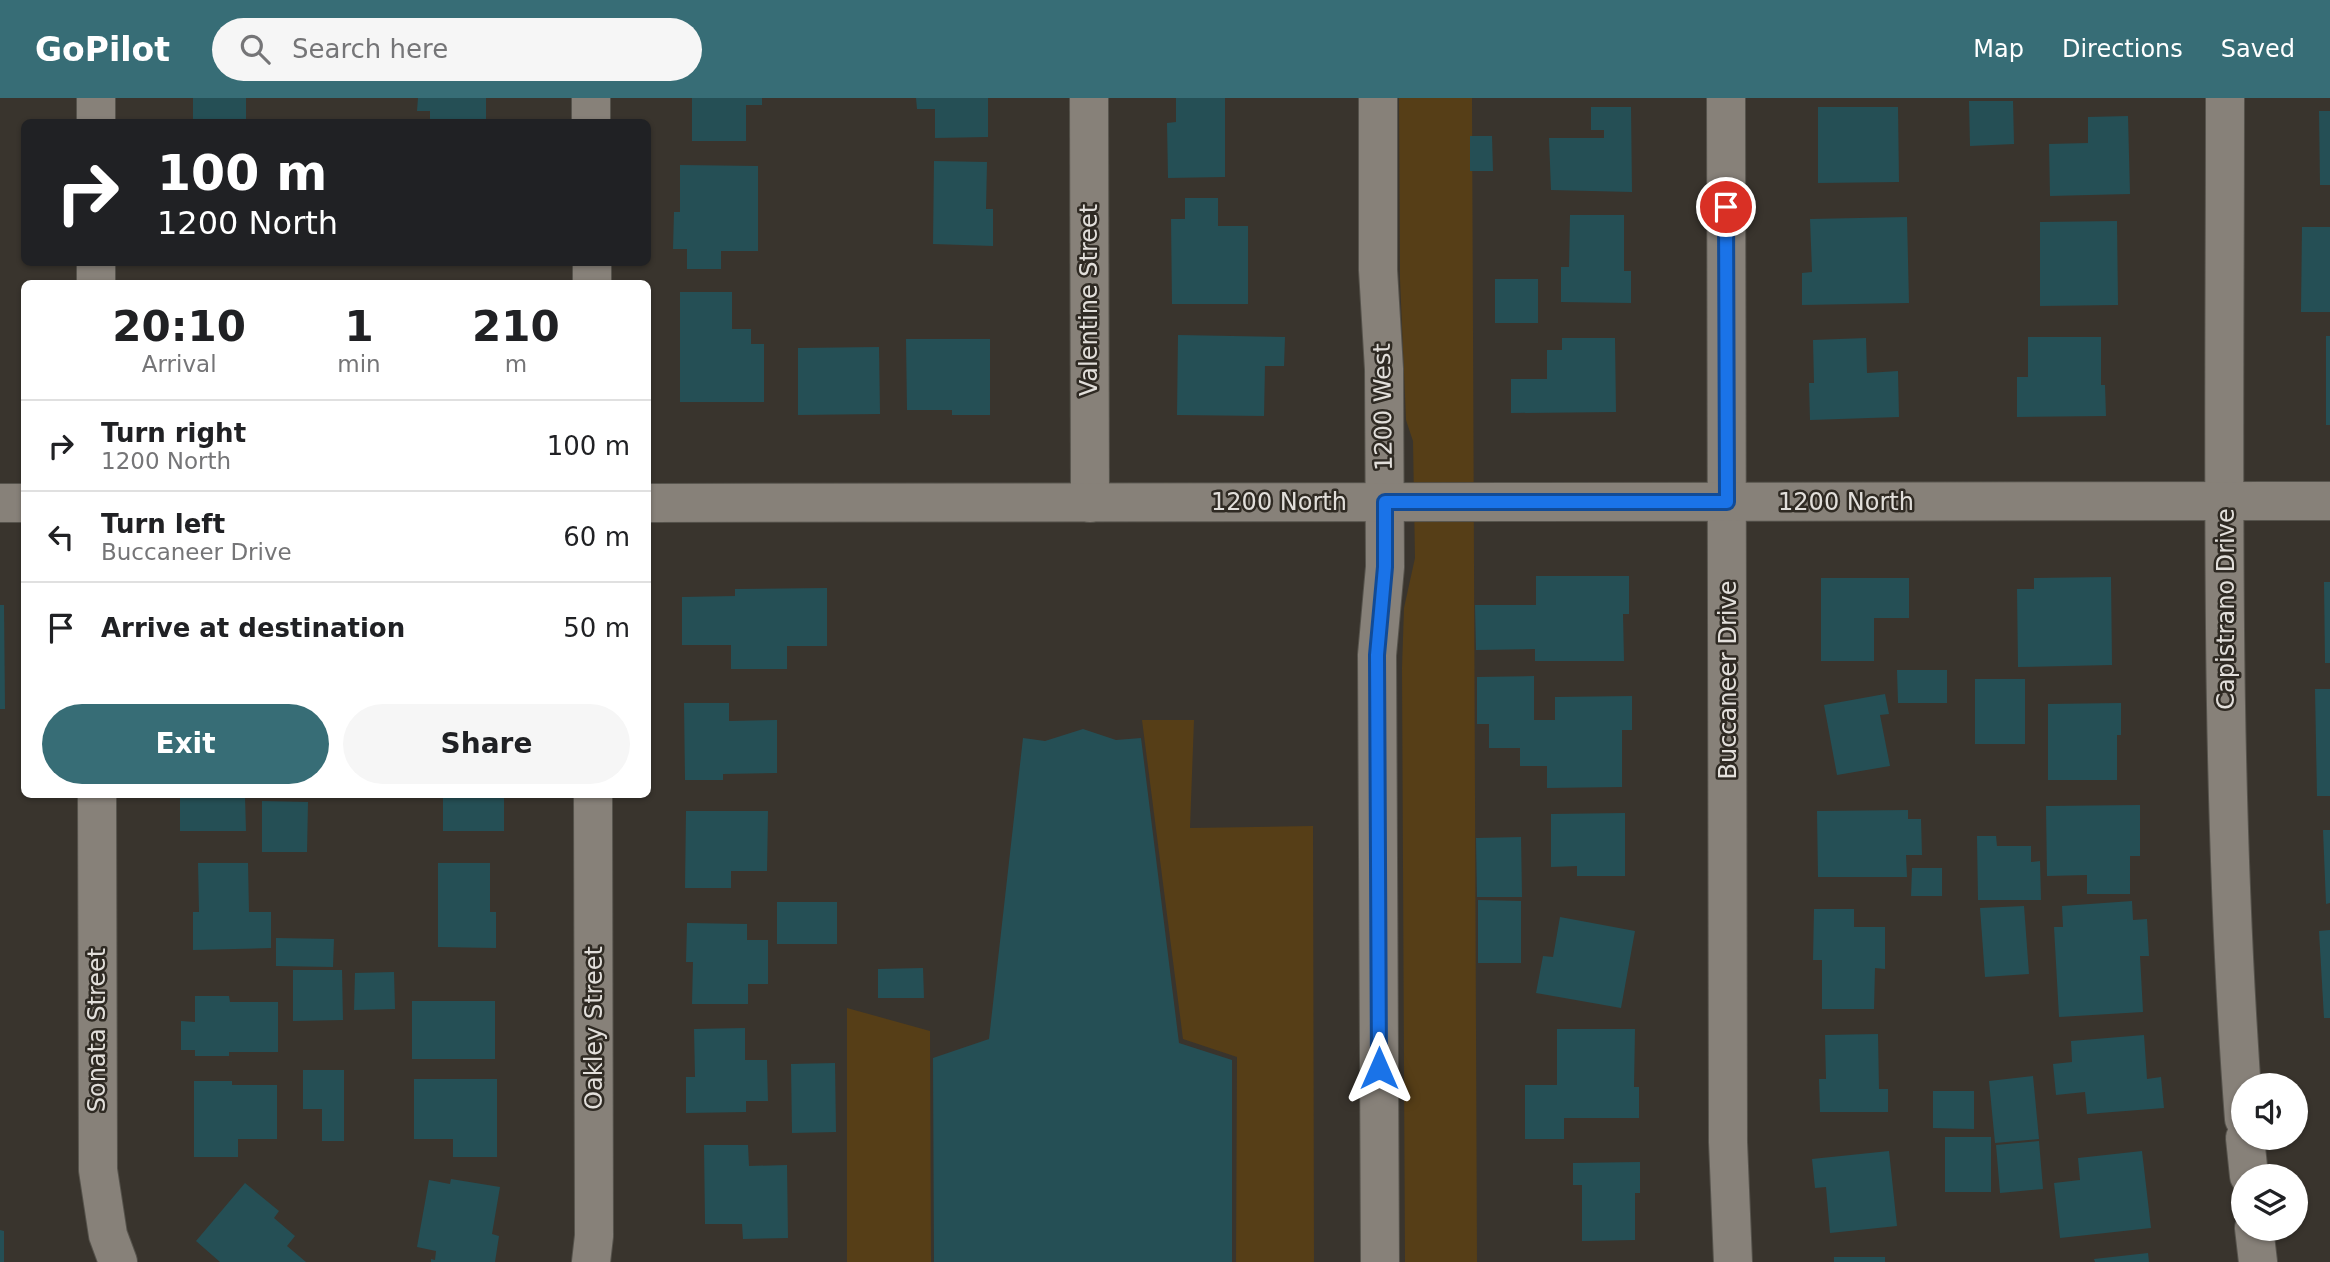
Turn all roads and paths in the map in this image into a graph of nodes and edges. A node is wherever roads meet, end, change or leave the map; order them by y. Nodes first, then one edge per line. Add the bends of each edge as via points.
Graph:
1 (96, 98) edge
2 (591, 98) edge
3 (1089, 98) edge
4 (1378, 98) edge
5 (1726, 98) edge
6 (2225, 98) edge
7 (96, 119) edge
8 (591, 119) edge
9 (2225, 501) junction
10 (2330, 501) edge
11 (1385, 502) junction
12 (1727, 502) junction
13 (0, 503) edge
14 (21, 503) edge
15 (651, 503) edge
16 (1090, 503) junction
17 (97, 798) edge
18 (593, 798) edge
19 (2240, 1073) edge
20 (2256, 1241) edge
21 (118, 1262) edge
22 (591, 1262) edge
23 (1380, 1262) edge
24 (1733, 1262) edge
25 (2258, 1262) edge

1 - 7 street
2 - 8 street
3 - 16 street, Valentine Street
4 - 11 street, 1200 West
5 - 12 street, Buccaneer Drive
6 - 9 street, Capistrano Drive
9 - 10 street, 1200 North
9 - 12 street, 1200 North
9 - 19 street, Capistrano Drive via 2228,850
11 - 12 street, 1200 North
11 - 16 street, 1200 North
11 - 23 street, 1200 West via 1377,655
12 - 24 street, Buccaneer Drive via 1728,1142
13 - 14 street
15 - 16 street, 1200 North
17 - 21 street, Sonata Street via 98,1170 108,1235
18 - 22 street, Oakley Street
20 - 25 street

